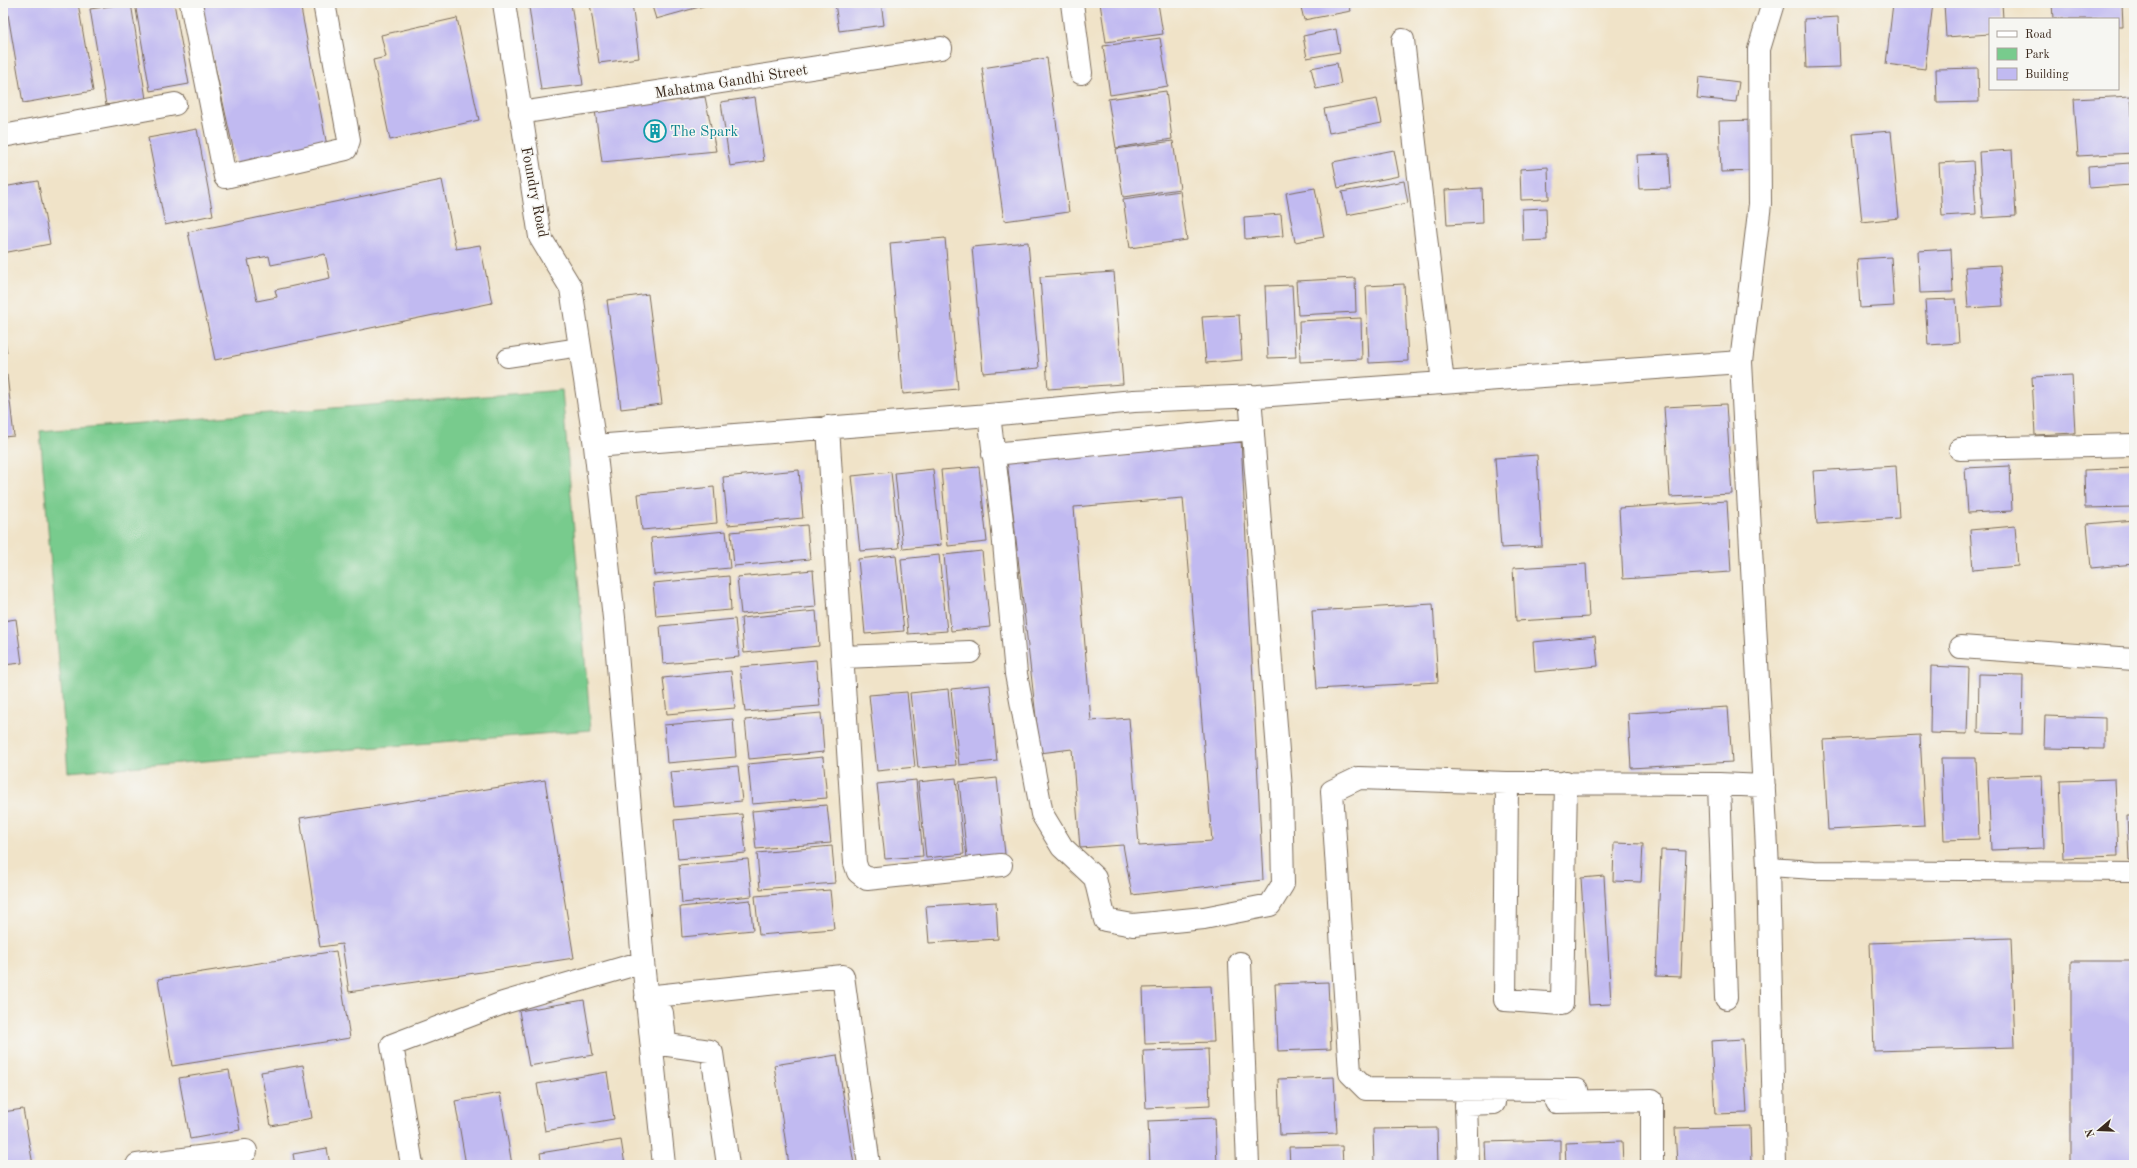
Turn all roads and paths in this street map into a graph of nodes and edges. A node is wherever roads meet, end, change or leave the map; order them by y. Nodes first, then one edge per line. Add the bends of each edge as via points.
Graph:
1 (191, 3) edge
2 (324, 3) edge
3 (504, 3) edge
4 (1072, 3) edge
5 (1773, 3) edge
6 (1404, 40) dead end
7 (941, 48) dead end
8 (1081, 73) dead end
9 (175, 104) dead end
10 (520, 113) junction
11 (3, 136) edge
12 (580, 347) junction
13 (506, 358) dead end
14 (1741, 362) junction
15 (1443, 383) junction
16 (1250, 396) junction
17 (989, 415) junction
18 (828, 427) junction
19 (1253, 429) junction
20 (2134, 445) edge
21 (595, 446) junction
22 (1960, 449) dead end
23 (993, 454) junction
24 (1961, 647) dead end
25 (970, 652) dead end
26 (843, 657) junction
27 (2134, 659) edge
28 (1566, 782) junction
29 (1508, 783) junction
30 (1719, 784) junction
31 (1764, 786) junction
32 (1001, 865) dead end
33 (1768, 868) junction
34 (2134, 872) edge
35 (643, 962) junction
36 (1240, 963) dead end
37 (653, 997) junction
38 (1726, 998) dead end
39 (1577, 1090) dead end
40 (246, 1151) dead end
41 (137, 1165) edge
42 (412, 1165) edge
43 (664, 1165) edge
44 (728, 1165) edge
45 (869, 1165) edge
46 (1248, 1165) edge
47 (1468, 1165) edge
48 (1652, 1165) edge
49 (1775, 1165) edge

1 - 2 street via 225,177 346,149 349,140
3 - 10 street, Foundry Road
4 - 8 street
5 - 14 street via 1759,49 1760,204
6 - 15 street
7 - 10 street, Mahatma Gandhi Street
9 - 11 street
10 - 12 street, Foundry Road via 540,237 571,288
12 - 13 lane
12 - 21 street, Foundry Road
14 - 15 street
14 - 31 street
15 - 16 street
16 - 17 street via 1134,401
16 - 19 street
17 - 18 street
17 - 23 street
18 - 21 street
18 - 26 street
19 - 23 street
19 - 23 street via 1281,789 1283,884 1270,904 1204,918 1133,926 1105,920 1095,878 1062,847 1042,814 1016,674
20 - 22 street
21 - 35 street, Foundry Road via 614,618
24 - 27 street
25 - 26 street
26 - 32 street via 855,863 858,872 867,879
28 - 29 street
28 - 29 street via 1562,1004 1505,1000
28 - 30 street
29 - 39 street via 1359,778 1332,791 1350,1073 1366,1089
30 - 31 street
30 - 38 street
31 - 33 street
33 - 34 lane
33 - 49 street
35 - 37 street, Foundry Road
35 - 42 street via 503,1003 392,1045
36 - 46 street
37 - 43 street
37 - 44 street via 668,1045 712,1053
37 - 45 street via 843,976
40 - 41 street
47 - 48 street via 1466,1104 1652,1100

